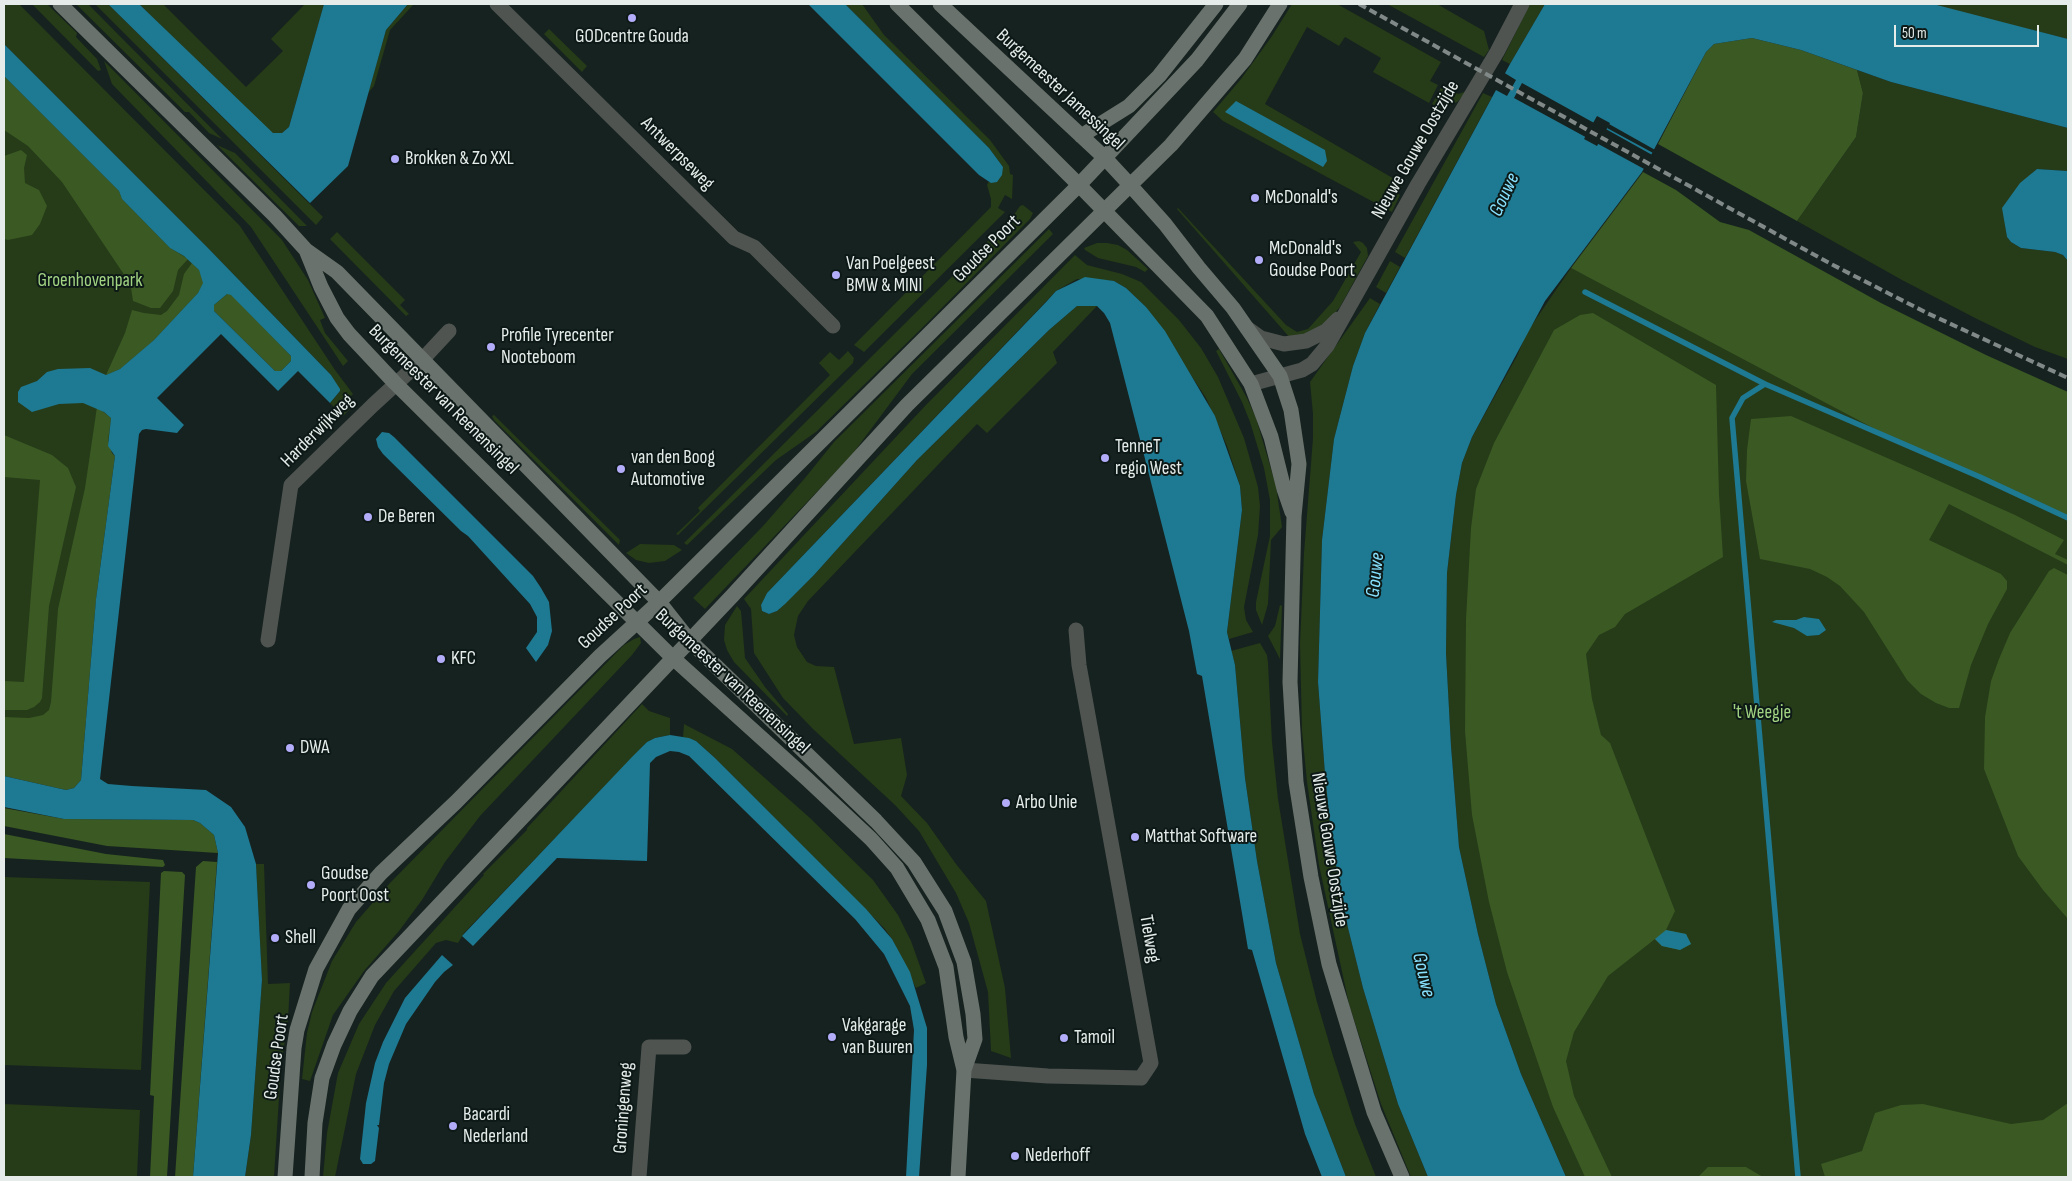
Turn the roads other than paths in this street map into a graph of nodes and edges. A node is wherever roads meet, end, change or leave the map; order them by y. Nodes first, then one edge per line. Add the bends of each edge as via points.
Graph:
1 (60, 4) edge
2 (497, 4) edge
3 (897, 4) edge
4 (940, 4) edge
5 (1216, 4) edge
6 (1240, 4) edge
7 (1280, 4) edge
8 (1522, 4) edge
9 (1081, 136) junction
10 (1105, 158) junction
11 (1079, 185) junction
12 (1130, 185) junction
13 (1104, 212) junction
14 (306, 250) junction
15 (1343, 315) junction
16 (833, 326) dead end
17 (1247, 327) junction
18 (449, 331) dead end
19 (422, 360) junction
20 (1280, 376) junction
21 (395, 383) junction
22 (1251, 384) junction
23 (1294, 516) junction
24 (659, 602) junction
25 (637, 621) junction
26 (1076, 630) dead end
27 (268, 640) dead end
28 (689, 640) junction
29 (673, 658) junction
30 (684, 1047) dead end
31 (964, 1070) junction
32 (285, 1177) edge
33 (312, 1177) edge
34 (639, 1177) edge
35 (958, 1177) edge
36 (1402, 1177) edge

1 - 14 main road, Burgemeester van Reenensingel
2 - 16 street, Antwerpseweg via 734,238 754,247
3 - 11 main road
4 - 9 main road, Burgemeester Jamessingel
5 - 9 main road via 1160,76 1129,106
6 - 10 main road via 1197,60
7 - 12 main road via 1245,59 1221,89
8 - 15 street, Nieuwe Gouwe Oostzijde
9 - 10 main road, Burgemeester Jamessingel
10 - 11 main road, Goudse Poort
10 - 12 main road, Burgemeester Jamessingel
11 - 13 main road, Nieuwe Gouwe Oostzijde
11 - 24 main road, Goudse Poort
12 - 13 main road
12 - 17 main road, Nieuwe Gouwe Oostzijde
13 - 22 main road, Nieuwe Gouwe Oostzijde via 1207,316
13 - 28 main road via 906,405
14 - 19 main road, Burgemeester van Reenensingel via 338,272
14 - 21 main road, Burgemeester van Reenensingel via 337,318
15 - 17 street, Nieuwe Gouwe Oostzijde via 1326,331 1306,341 1284,344 1261,338
15 - 20 street, Nieuwe Gouwe Oostzijde via 1333,336 1312,364
17 - 20 main road, Nieuwe Gouwe Oostzijde
18 - 19 street, Burgemeester van Reenensingel
19 - 21 street, Harderwijkweg
19 - 24 main road, Burgemeester van Reenensingel
20 - 22 street, Nieuwe Gouwe Oostzijde
20 - 23 main road, Nieuwe Gouwe Oostzijde via 1290,410 1299,464
21 - 25 main road, Burgemeester van Reenensingel
21 - 27 street, Harderwijkweg via 292,486
22 - 23 main road, Nieuwe Gouwe Oostzijde via 1271,437
23 - 36 main road, Nieuwe Gouwe Oostzijde via 1291,701 1296,782 1311,877 1340,1001 1374,1112
24 - 25 main road, Goudse Poort
24 - 28 main road, Burgemeester van Reenensingel
25 - 29 main road, Burgemeester van Reenensingel
25 - 32 main road, Goudse Poort via 381,873 349,909 316,969 297,1030
26 - 31 street, Tielweg via 1079,665 1151,1063 1141,1078
28 - 29 main road
28 - 31 main road, Burgemeester van Reenensingel via 914,862 945,911 964,962 975,1039
29 - 31 main road, Burgemeester van Reenensingel via 807,778 871,839 896,868 928,920 946,966
29 - 33 main road via 372,976 350,1011 322,1078
30 - 34 street, Groningenweg via 649,1047
31 - 35 main road, Burgemeester van Reenensingel

